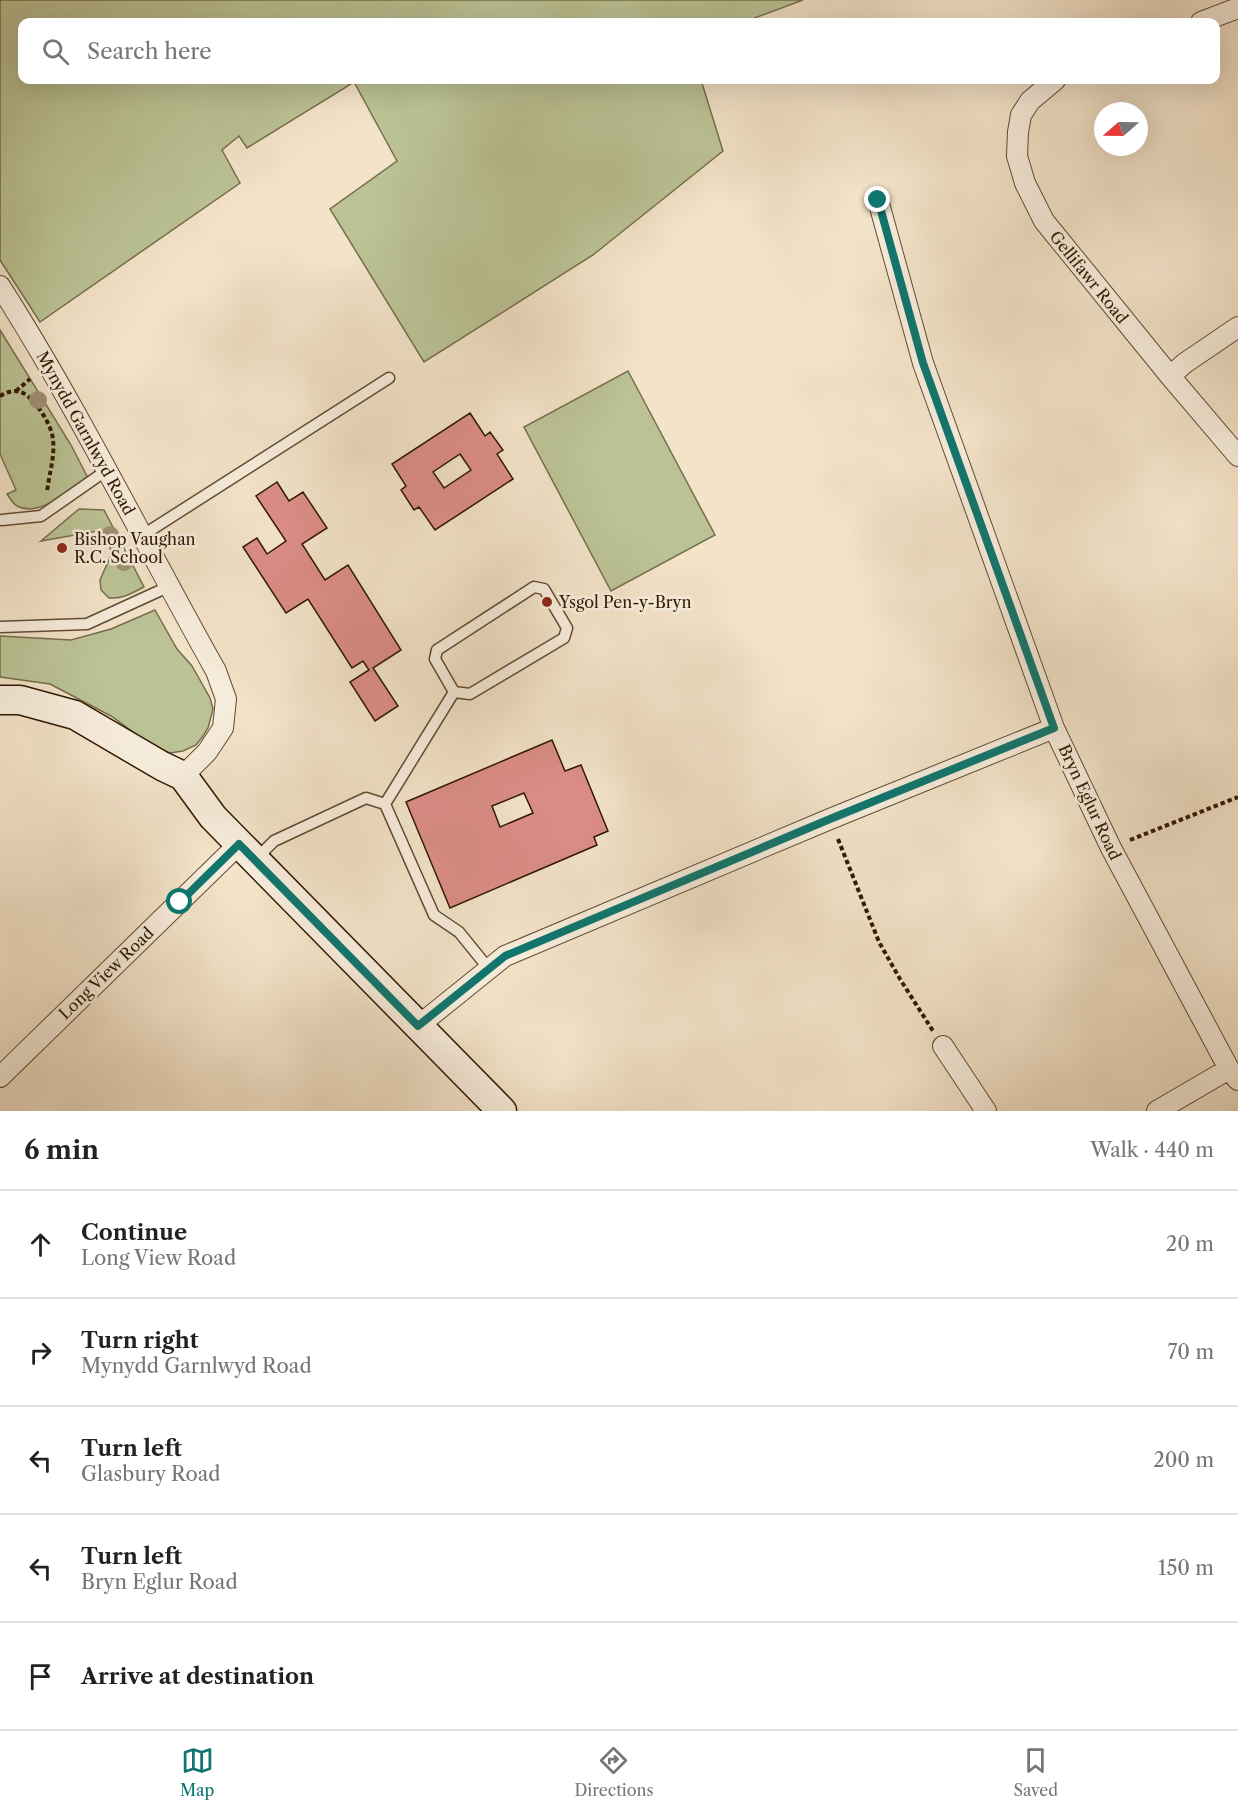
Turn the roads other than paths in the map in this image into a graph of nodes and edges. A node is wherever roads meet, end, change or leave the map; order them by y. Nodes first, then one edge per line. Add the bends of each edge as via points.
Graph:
1 (1238, 8) edge
2 (1212, 18) edge
3 (1050, 84) edge
4 (878, 200) dead end
5 (0, 286) edge
6 (1238, 327) edge
7 (1170, 376) junction
8 (389, 378) dead end
9 (1238, 456) edge
10 (107, 470) junction
11 (2, 520) dead end
12 (142, 535) junction
13 (170, 586) junction
14 (0, 627) edge
15 (454, 692) junction
16 (0, 700) edge
17 (1054, 728) junction
18 (183, 776) junction
19 (385, 804) junction
20 (247, 852) junction
21 (489, 969) junction
22 (418, 1026) junction
23 (943, 1047) road end
24 (1234, 1075) edge
25 (0, 1077) edge
26 (502, 1111) edge
27 (986, 1111) edge
28 (1157, 1111) edge

1 - 2 street
3 - 7 street, Gellifawr Road via 1030,101 1021,115 1017,156 1025,183 1044,221
4 - 17 street, Bryn Eglur Road via 923,363
5 - 10 street, Mynydd Garnlwyd Road
6 - 7 street
7 - 9 street, Gellifawr Road
8 - 12 lane
10 - 11 lane via 41,516
10 - 12 street, Mynydd Garnlwyd Road
12 - 13 street, Mynydd Garnlwyd Road
13 - 14 lane via 87,624
13 - 18 street, Mynydd Garnlwyd Road via 216,671 226,699 223,728 207,752
15 - 15 lane via 435,659 436,650 534,587 544,589 567,628 564,638 470,694
15 - 19 lane
16 - 18 street via 20,700 75,715
17 - 21 street via 505,956
17 - 24 street, Bryn Eglur Road via 1110,848
18 - 20 street via 213,818
19 - 20 lane via 366,798
19 - 21 lane via 434,915 459,932
20 - 22 street
20 - 25 street, Long View Road
21 - 22 street
22 - 26 street
23 - 27 street
24 - 28 street

